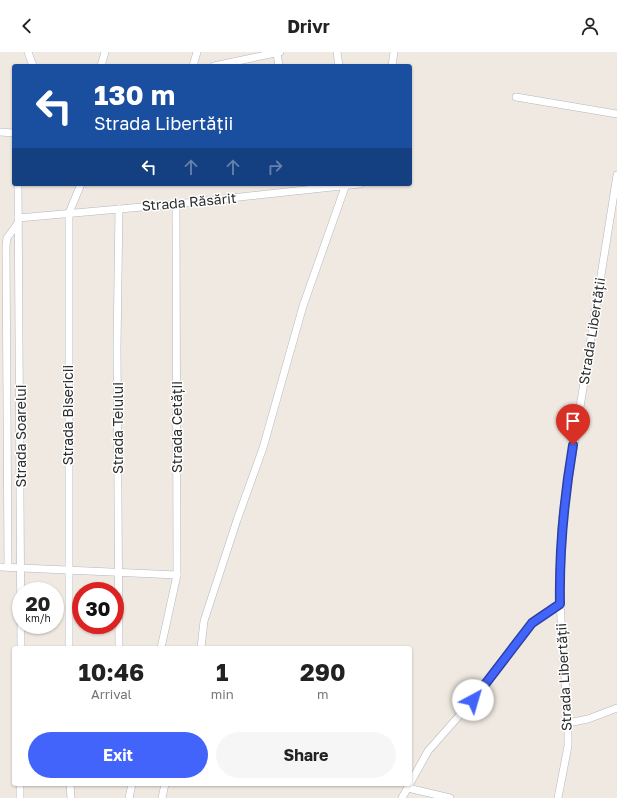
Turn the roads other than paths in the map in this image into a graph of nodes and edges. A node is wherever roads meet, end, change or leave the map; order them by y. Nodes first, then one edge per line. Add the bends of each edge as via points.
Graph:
1 (28, 52) edge
2 (105, 52) edge
3 (197, 52) edge
4 (337, 52) edge
5 (394, 52) edge
6 (279, 53) edge
7 (31, 64) edge
8 (102, 64) edge
9 (194, 64) edge
10 (224, 64) edge
11 (279, 64) edge
12 (339, 64) edge
13 (392, 64) edge
14 (516, 97) dead end
15 (617, 114) edge
16 (0, 132) edge
17 (12, 133) edge
18 (617, 175) edge
19 (18, 186) edge
20 (79, 186) edge
21 (350, 186) edge
22 (345, 187) junction
23 (176, 204) junction
24 (119, 209) junction
25 (69, 213) junction
26 (18, 220) junction
27 (7, 445) junction
28 (21, 445) junction
29 (0, 567) edge
30 (8, 567) junction
31 (21, 568) junction
32 (68, 571) junction
33 (119, 572) junction
34 (177, 575) junction
35 (560, 604) junction
36 (21, 646) edge
37 (69, 646) edge
38 (119, 646) edge
39 (161, 646) edge
40 (200, 646) edge
41 (617, 708) edge
42 (568, 723) junction
43 (412, 780) edge
44 (20, 786) edge
45 (70, 786) edge
46 (132, 786) edge
47 (165, 786) edge
48 (408, 788) joint
49 (20, 798) edge
50 (71, 798) edge
51 (129, 798) edge
52 (162, 798) edge
53 (402, 798) edge
54 (450, 798) edge
55 (558, 798) edge

1 - 7 street
2 - 8 street
3 - 9 street
4 - 12 street
5 - 13 street
6 - 10 street
6 - 11 street
14 - 15 street
16 - 17 street
18 - 35 street, Strada Libertății via 564,499 560,538
19 - 26 street, Strada Soarelui
20 - 25 street, Strada Bisericii
21 - 22 street, Strada Răsărit
22 - 23 street, Strada Răsărit
22 - 40 street via 303,306 263,448 204,621
23 - 24 street, Strada Răsărit
23 - 34 street, Strada Cetății
24 - 25 street, Strada Răsărit
24 - 33 street, Strada Teiului
25 - 26 street, Strada Răsărit
25 - 32 street, Strada Bisericii
26 - 27 street, Strada Soarelui via 7,238 6,246
26 - 28 street, Strada Soarelui
27 - 28 street
27 - 30 street, Strada Soarelui
28 - 31 street, Strada Soarelui
29 - 30 street
30 - 31 street
31 - 32 street
31 - 36 street, Strada Soarelui
32 - 33 street
32 - 37 street, Strada Bisericii
33 - 34 street
33 - 38 street, Strada Teiului
34 - 39 street, Strada Cetății
35 - 42 street, Strada Libertății
35 - 43 street via 539,617 526,630 481,691 432,746
41 - 42 street via 588,719
42 - 55 street, Strada Libertății via 568,746
44 - 49 street
45 - 50 street
46 - 51 street
47 - 52 street
48 - 53 street
48 - 54 street

